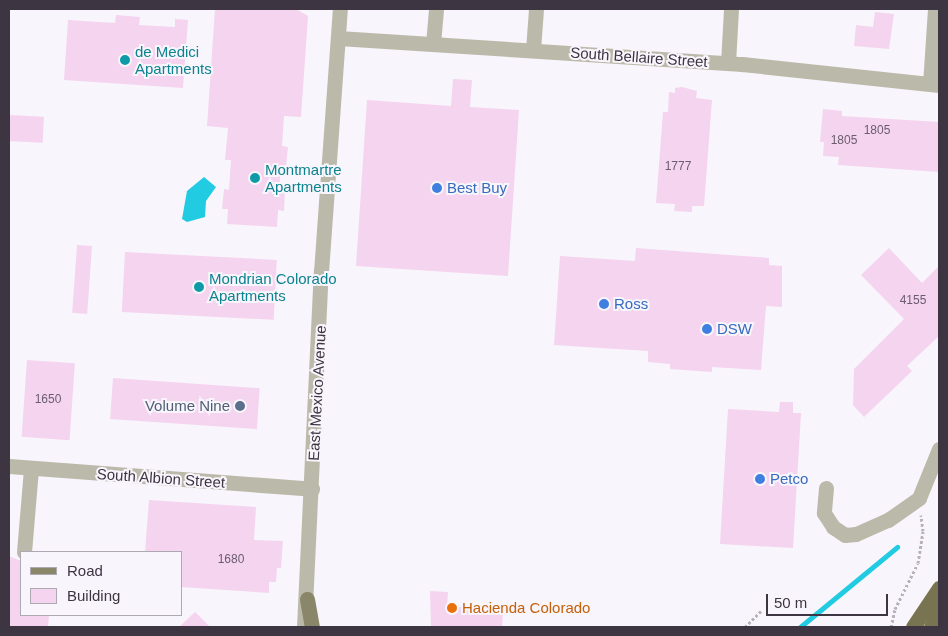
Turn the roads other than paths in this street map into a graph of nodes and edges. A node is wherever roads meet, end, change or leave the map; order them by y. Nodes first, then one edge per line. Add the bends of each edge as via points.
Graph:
1 (340, 9) edge
2 (436, 9) edge
3 (536, 9) edge
4 (731, 9) edge
5 (935, 9) edge
6 (338, 38) junction
7 (433, 44) junction
8 (533, 50) junction
9 (728, 63) junction
10 (935, 84) edge
11 (939, 449) edge
12 (9, 466) edge
13 (31, 468) junction
14 (826, 488) dead end
15 (312, 489) junction
16 (24, 551) edge
17 (939, 588) edge
18 (307, 599) junction
19 (939, 612) edge
20 (304, 627) edge
21 (312, 627) edge
22 (913, 627) edge
23 (931, 627) edge

1 - 6 street, East Mexico Avenue
2 - 7 street
3 - 8 street
4 - 9 street
5 - 10 street
6 - 7 street, South Bellaire Street
6 - 15 street, East Mexico Avenue via 322,272
7 - 8 street, South Bellaire Street
8 - 9 street, South Bellaire Street
9 - 10 street, South Bellaire Street
11 - 14 street via 919,498 888,520 856,534 845,535 833,527 824,513
12 - 13 street, South Albion Street
13 - 15 street, South Albion Street
13 - 16 street
15 - 18 street, East Mexico Avenue
17 - 22 highway
18 - 20 street, East Mexico Avenue
18 - 21 main road
19 - 23 highway

